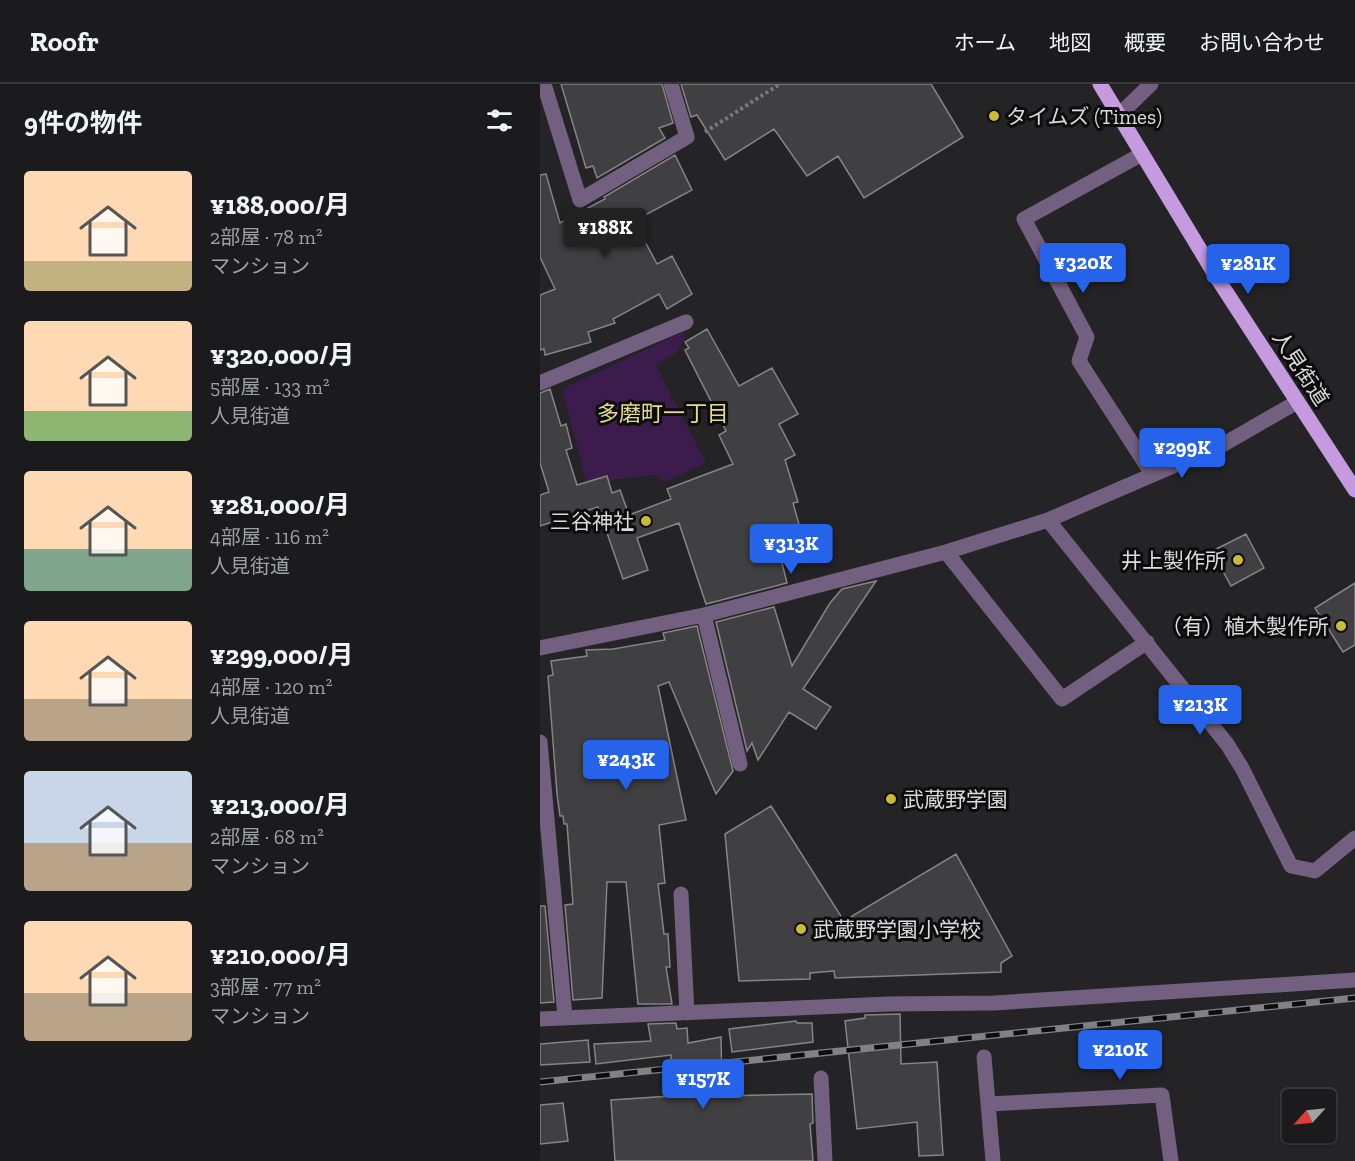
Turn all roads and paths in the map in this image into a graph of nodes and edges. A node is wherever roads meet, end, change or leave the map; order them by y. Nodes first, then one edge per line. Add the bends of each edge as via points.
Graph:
1 (544, 84) edge
2 (671, 84) edge
3 (780, 84) edge
4 (1100, 84) edge
5 (1151, 84) edge
6 (1120, 114) junction
7 (687, 137) junction
8 (1142, 154) junction
9 (686, 322) dead end
10 (540, 383) edge
11 (1297, 402) junction
12 (1152, 474) junction
13 (1355, 490) edge
14 (1048, 520) junction
15 (946, 552) junction
16 (704, 615) junction
17 (1147, 642) junction
18 (540, 648) edge
19 (540, 742) edge
20 (740, 764) dead end
21 (1355, 838) edge
22 (681, 894) dead end
23 (1355, 980) edge
24 (687, 1013) junction
25 (565, 1017) junction
26 (540, 1019) edge
27 (984, 1057) dead end
28 (822, 1078) dead end
29 (988, 1104) junction
30 (825, 1161) edge
31 (993, 1161) edge
32 (1171, 1161) edge

1 - 7 street via 580,201
2 - 7 street
3 - 7 path via 703,133
4 - 6 main road, 人見街道
5 - 6 street
6 - 8 main road, 人見街道
8 - 11 main road, 人見街道
8 - 12 street via 1024,219 1087,337 1079,361
9 - 10 street
11 - 12 street via 1224,444
11 - 13 main road, 人見街道
12 - 14 street
14 - 15 street
14 - 17 street
15 - 16 street
15 - 17 street via 1062,699
16 - 18 street
16 - 20 street
17 - 21 street via 1227,744 1291,866 1315,871
19 - 25 street
22 - 24 street
23 - 24 street via 1006,1002
24 - 25 street
25 - 26 street
27 - 29 street
28 - 30 street
29 - 31 street
29 - 32 street via 1162,1095

